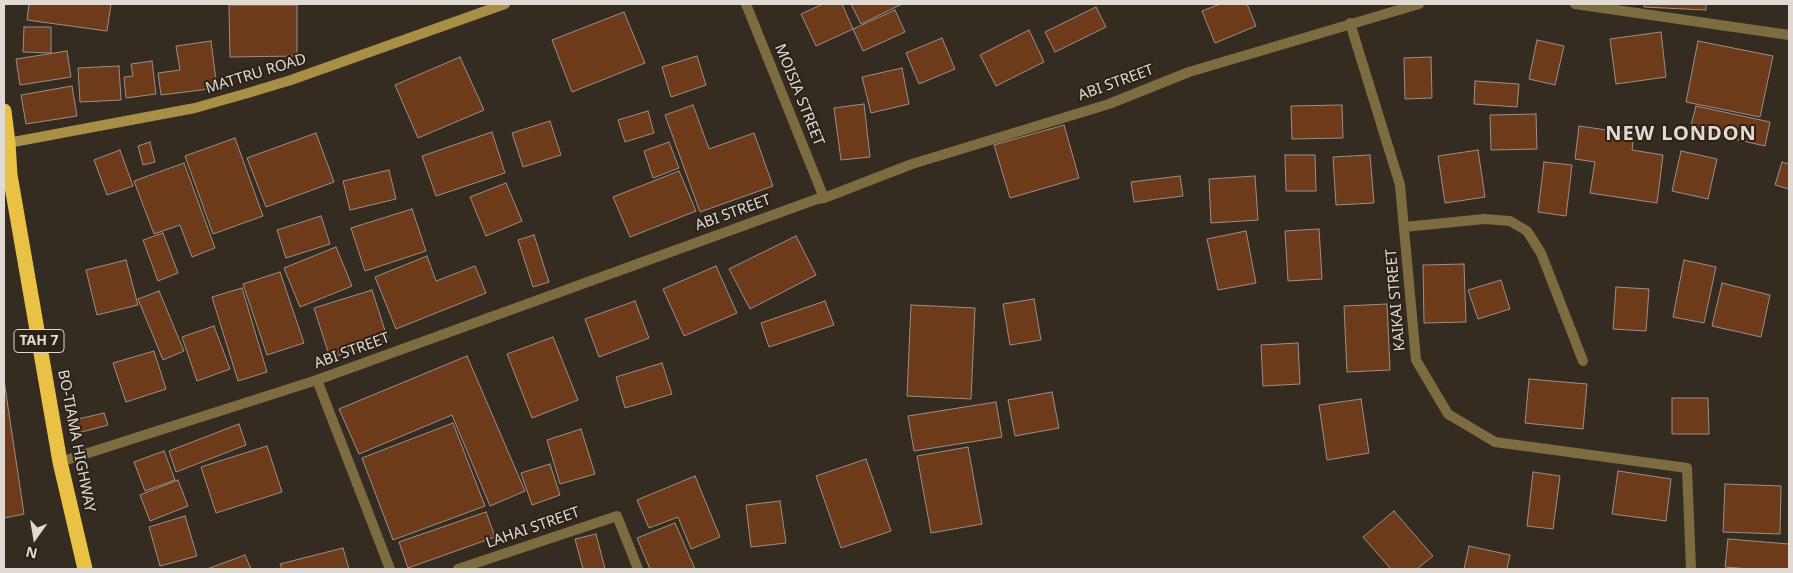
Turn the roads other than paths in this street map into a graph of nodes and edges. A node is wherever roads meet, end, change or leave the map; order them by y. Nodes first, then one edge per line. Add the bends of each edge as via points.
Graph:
1 (504, 4) edge
2 (746, 4) edge
3 (1419, 4) edge
4 (1575, 4) edge
5 (1350, 23) junction
6 (1789, 35) edge
7 (4, 111) edge
8 (8, 143) junction
9 (7, 176) edge
10 (824, 198) junction
11 (1404, 228) junction
12 (1584, 361) dead end
13 (317, 380) junction
14 (60, 462) junction
15 (86, 569) edge
16 (390, 569) edge
17 (458, 569) edge
18 (638, 569) edge
19 (1691, 569) edge

1 - 8 main road, MATTRU ROAD via 239,96 195,108
2 - 10 street, MOISIA STREET
3 - 5 street, ABI STREET
4 - 6 street
5 - 10 street, ABI STREET via 1189,72 1109,104 912,164
5 - 11 street, KAIKAI STREET via 1400,185
7 - 8 highway, BO-TIAMA HIGHWAY / TAH 7
8 - 9 highway, BO-TIAMA HIGHWAY / TAH 7
9 - 14 highway, BO-TIAMA HIGHWAY / TAH 7
10 - 13 street, ABI STREET
11 - 12 street via 1484,219 1510,222 1527,231 1541,253
11 - 19 street, KAIKAI STREET via 1416,360 1448,414 1495,442 1688,468
13 - 14 street, ABI STREET
13 - 16 street
14 - 15 highway, BO-TIAMA HIGHWAY / TAH 7
17 - 18 street, LAHAI STREET via 617,516

